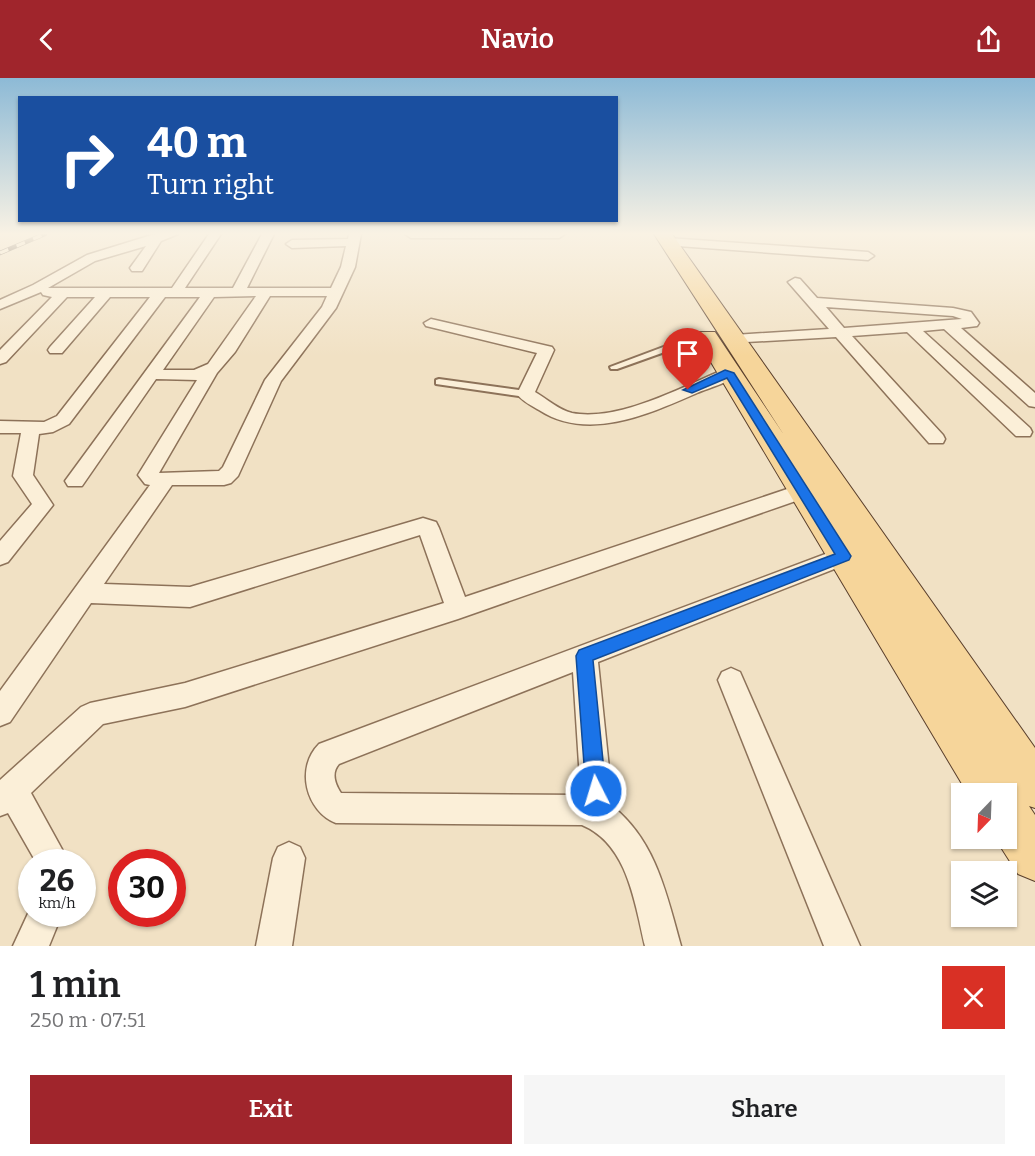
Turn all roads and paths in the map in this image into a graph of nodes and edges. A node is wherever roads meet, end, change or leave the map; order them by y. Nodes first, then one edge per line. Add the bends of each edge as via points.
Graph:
1 (61, 275) edge
2 (182, 275) edge
3 (247, 275) edge
4 (345, 275) edge
5 (682, 275) edge
6 (795, 282) dead end
7 (33, 290) junction
8 (168, 292) junction
9 (210, 292) junction
10 (238, 292) junction
11 (266, 292) junction
12 (337, 292) junction
13 (60, 293) junction
14 (106, 293) junction
15 (812, 302) junction
16 (0, 305) edge
17 (431, 323) dead end
18 (949, 326) junction
19 (911, 328) junction
20 (840, 333) junction
21 (721, 339) junction
22 (56, 350) dead end
23 (0, 360) edge
24 (614, 367) dead end
25 (210, 371) junction
26 (729, 373) junction
27 (151, 374) junction
28 (439, 382) dead end
29 (526, 394) junction
30 (1035, 402) edge
31 (0, 427) edge
32 (32, 428) junction
33 (1023, 432) dead end
34 (936, 439) dead end
35 (165, 480) junction
36 (75, 481) dead end
37 (803, 491) junction
38 (0, 556) edge
39 (844, 556) junction
40 (83, 593) junction
41 (458, 609) junction
42 (585, 656) junction
43 (731, 680) dead end
44 (0, 713) edge
45 (987, 783) edge
46 (1035, 786) edge
47 (7, 796) edge
48 (598, 814) junction
49 (1017, 830) edge
50 (44, 849) edge
51 (1035, 857) edge
52 (289, 858) dead end
53 (40, 927) edge
54 (32, 946) edge
55 (274, 946) edge
56 (663, 946) edge
57 (842, 946) edge

1 - 7 street
2 - 8 street
3 - 10 street
4 - 12 street
5 - 21 main road
6 - 15 street
7 - 13 street
7 - 16 street
8 - 9 street
8 - 14 street
8 - 32 street via 63,420 47,428
9 - 10 street
9 - 27 street
10 - 11 street
11 - 12 street
11 - 25 street
12 - 35 street via 326,313 273,380 228,476
13 - 14 street
13 - 23 street via 61,298
14 - 22 street
15 - 18 street via 953,312 966,315 972,323
15 - 20 street
17 - 29 street via 546,350
18 - 19 street
18 - 30 street
19 - 20 street
19 - 33 street
20 - 21 street
20 - 34 street
21 - 24 lane via 685,342
21 - 26 main road
21 - 46 main road
25 - 27 street
25 - 35 street via 148,475 152,480
26 - 29 street via 647,408 580,420 564,416
26 - 37 main road
27 - 36 street
28 - 29 lane
31 - 32 street
32 - 38 street via 23,476 43,505
35 - 40 street
37 - 39 main road
37 - 41 street
39 - 42 street
39 - 45 main road
40 - 41 street via 190,597 423,526 428,528
40 - 44 street
41 - 47 street via 185,695 100,712 91,716
42 - 48 street
42 - 48 street via 330,754 322,759 320,767 323,792 328,803 336,808 582,810
43 - 57 street
47 - 50 street
48 - 56 street via 627,843 645,881
49 - 51 main road
52 - 55 street
53 - 54 street

